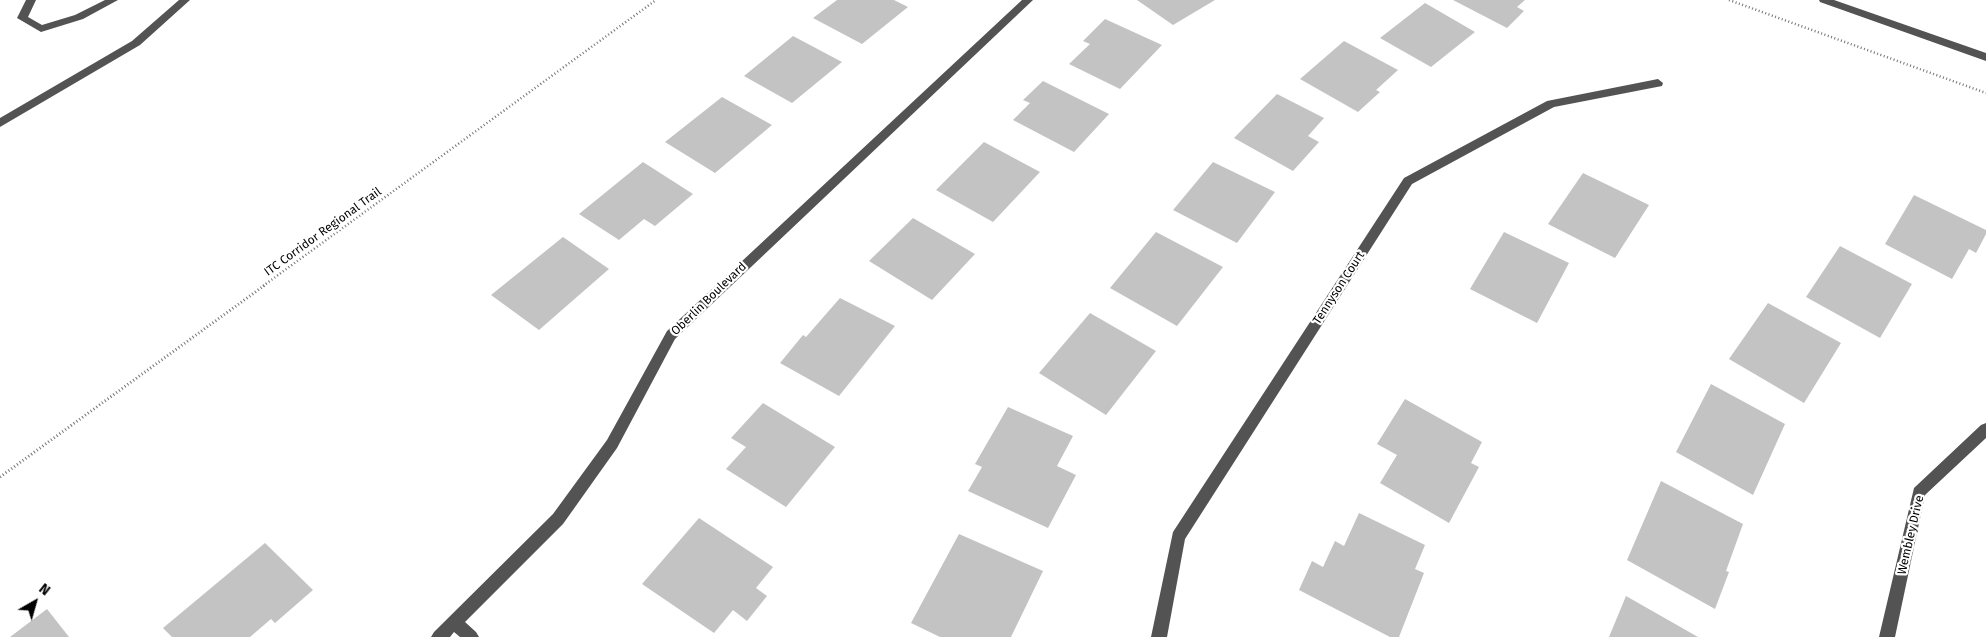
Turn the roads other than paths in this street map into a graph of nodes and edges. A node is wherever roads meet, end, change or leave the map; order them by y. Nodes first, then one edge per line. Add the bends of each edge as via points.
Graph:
1 (31, 0) edge
2 (114, 0) edge
3 (186, 0) edge
4 (1028, 0) edge
5 (1824, 0) edge
6 (1986, 57) edge
7 (1658, 83) dead end
8 (0, 123) edge
9 (1986, 430) edge
10 (454, 622) junction
11 (439, 637) edge
12 (471, 637) edge
13 (1159, 637) edge
14 (1887, 637) edge

1 - 2 street via 22,18 41,29
3 - 8 street via 136,43
4 - 10 street, Oberlin Boulevard via 671,334 612,444 558,519
5 - 6 street
7 - 13 street, Tennyson Court via 1551,104 1408,182 1178,537
9 - 14 street, Wembley Drive via 1919,492
10 - 11 street, Oberlin Boulevard
10 - 12 street

